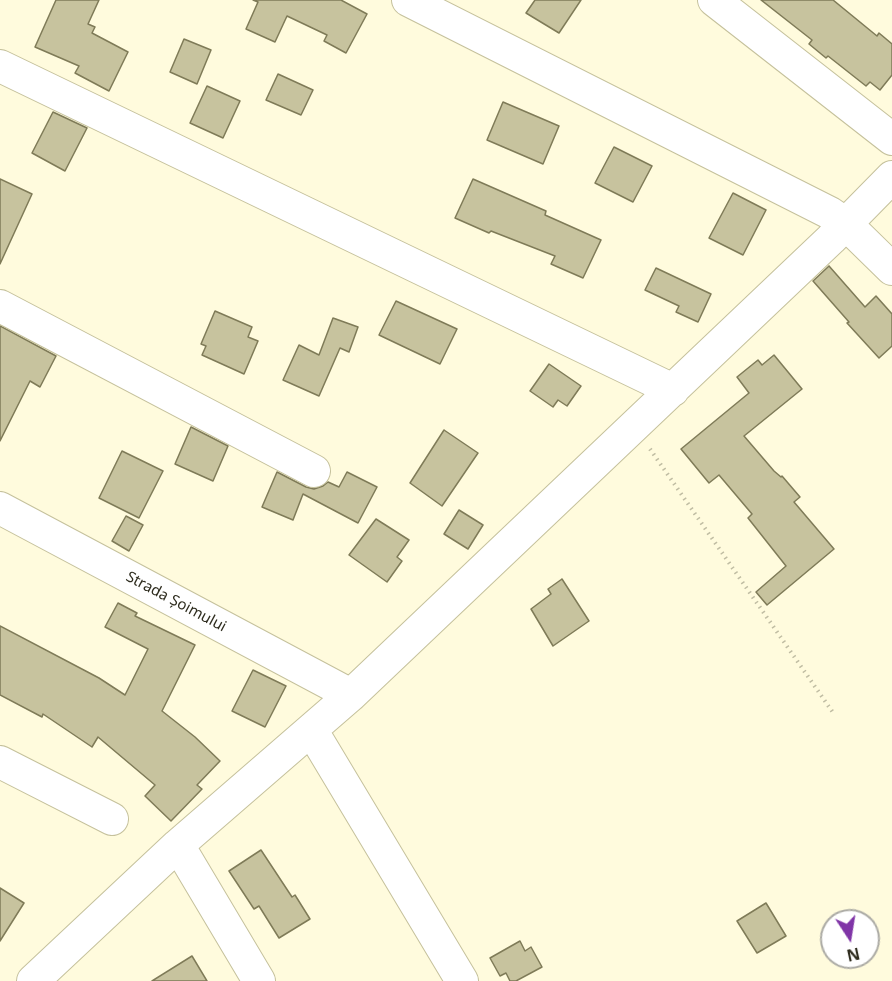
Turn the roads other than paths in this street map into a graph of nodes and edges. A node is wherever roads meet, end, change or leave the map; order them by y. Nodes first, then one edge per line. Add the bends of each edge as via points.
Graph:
1 (408, 0) edge
2 (714, 0) edge
3 (0, 66) edge
4 (892, 139) edge
5 (892, 177) edge
6 (846, 224) junction
7 (892, 269) edge
8 (0, 306) edge
9 (673, 390) junction
10 (314, 471) dead end
11 (0, 508) edge
12 (351, 695) junction
13 (312, 731) junction
14 (0, 762) edge
15 (112, 819) dead end
16 (178, 845) junction
17 (33, 981) edge
18 (259, 981) edge
19 (462, 981) edge

1 - 6 street
2 - 4 street
3 - 9 street
5 - 6 street
6 - 7 street
6 - 9 street
8 - 10 street
9 - 12 street
11 - 12 street, Strada Șoimului
12 - 13 street
13 - 16 street
13 - 19 street
14 - 15 street
16 - 17 street
16 - 18 street

